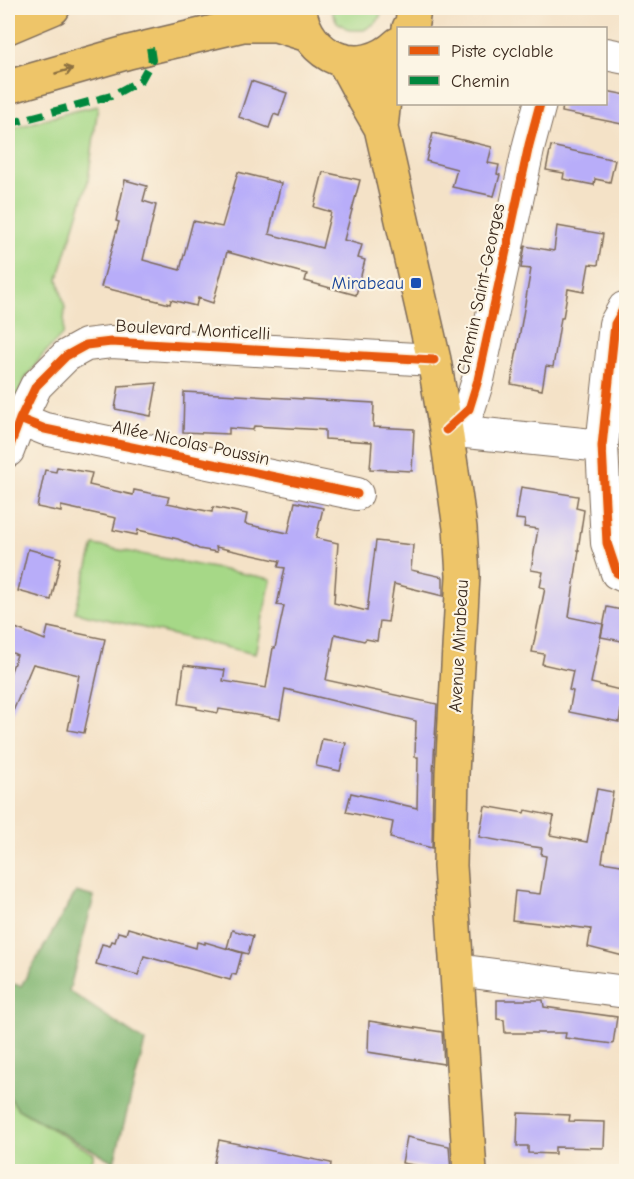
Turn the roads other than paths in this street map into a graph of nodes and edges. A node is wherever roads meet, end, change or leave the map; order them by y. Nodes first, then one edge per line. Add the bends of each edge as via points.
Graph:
1 (53, 8) edge
2 (414, 8) edge
3 (303, 21) edge
4 (8, 27) edge
5 (409, 27) edge
6 (397, 42) edge
7 (397, 51) edge
8 (607, 54) edge
9 (627, 58) edge
10 (343, 60) junction
11 (8, 87) edge
12 (540, 105) edge
13 (381, 128) junction
14 (627, 308) edge
15 (434, 360) junction
16 (20, 419) junction
17 (446, 430) junction
18 (602, 446) junction
19 (8, 451) edge
20 (357, 494) dead end
21 (627, 577) edge
22 (457, 970) junction
23 (627, 992) edge
24 (470, 1172) edge

1 - 4 main road
2 - 5 main road
3 - 10 main road via 317,46
11 -> 3 main road via 243,25
6 - 10 main road via 375,59
7 - 13 main road
8 - 9 street
10 - 13 main road
12 - 17 street, Chemin Saint-Georges via 478,381 469,409
13 - 15 main road, Avenue Mirabeau
14 - 18 street via 615,324
15 - 16 street, Boulevard Monticelli via 111,342 86,345 66,356 36,386
15 - 17 main road, Avenue Mirabeau
16 - 19 street, Boulevard Monticelli
16 - 20 street, Allée Nicolas Poussin via 45,429
17 - 18 street
17 - 22 main road, Avenue Mirabeau via 463,576 450,826
18 - 21 street via 607,543 617,573
22 - 23 street
22 - 24 main road, Avenue Mirabeau

